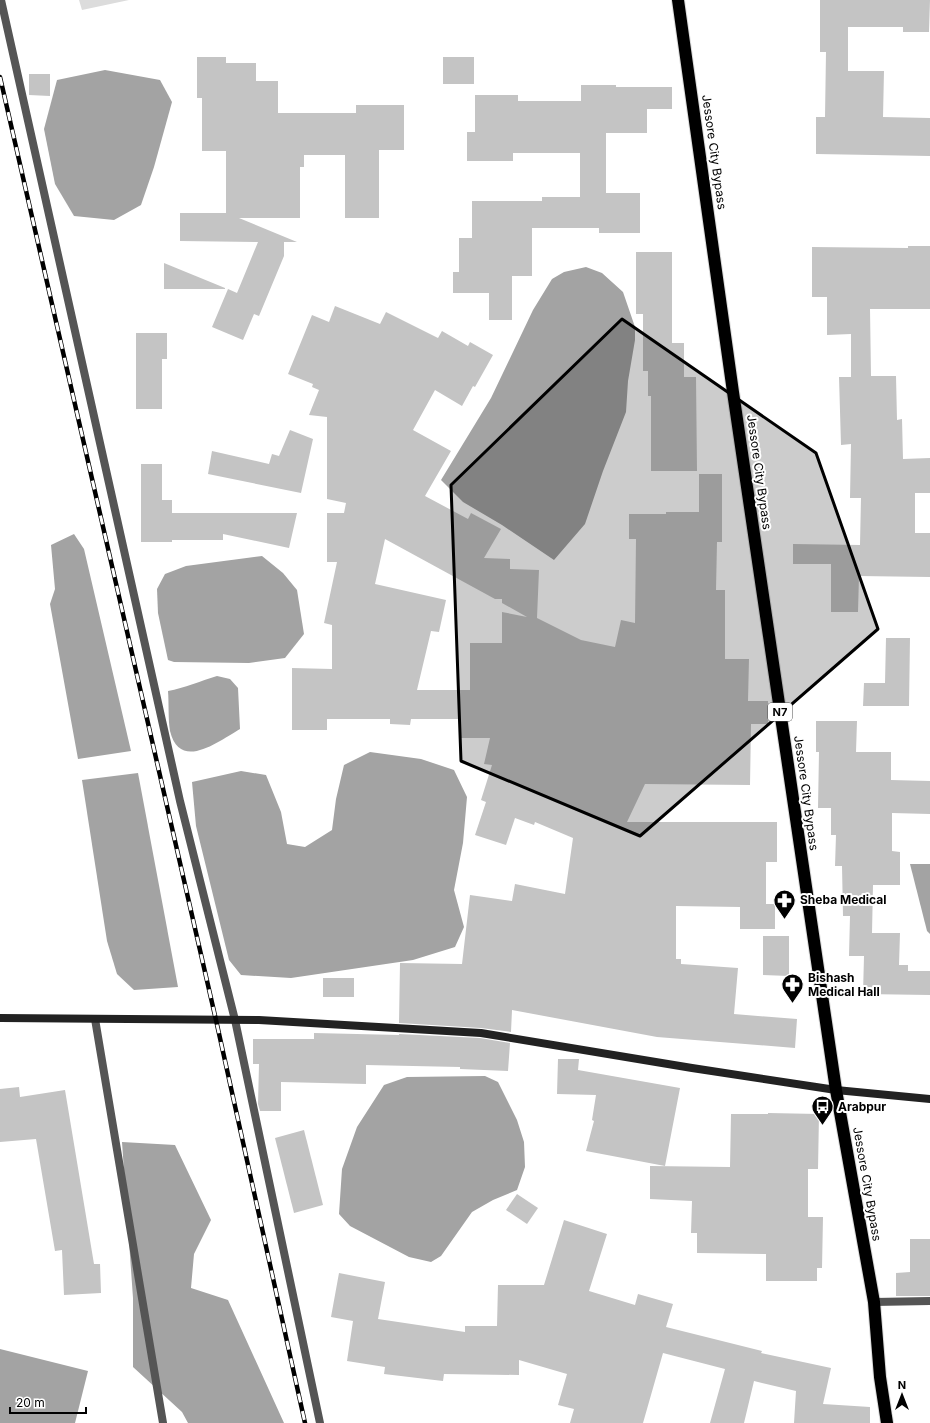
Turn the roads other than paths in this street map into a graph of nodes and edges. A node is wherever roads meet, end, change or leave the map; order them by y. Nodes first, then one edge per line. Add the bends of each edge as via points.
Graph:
1 (1, 0) edge
2 (678, 0) edge
3 (0, 1018) edge
4 (95, 1019) junction
5 (235, 1020) junction
6 (836, 1090) junction
7 (930, 1099) edge
8 (930, 1301) edge
9 (874, 1302) junction
10 (163, 1423) edge
11 (320, 1423) edge
12 (887, 1423) edge

1 - 5 street via 178,793
2 - 6 highway, Jessore City Bypass / N7
3 - 4 street
4 - 5 street
4 - 10 street
5 - 6 street via 480,1033
5 - 11 street
6 - 7 street
6 - 9 highway, Jessore City Bypass / N7
8 - 9 street
9 - 12 highway, Jessore City Bypass / N7 via 880,1377

